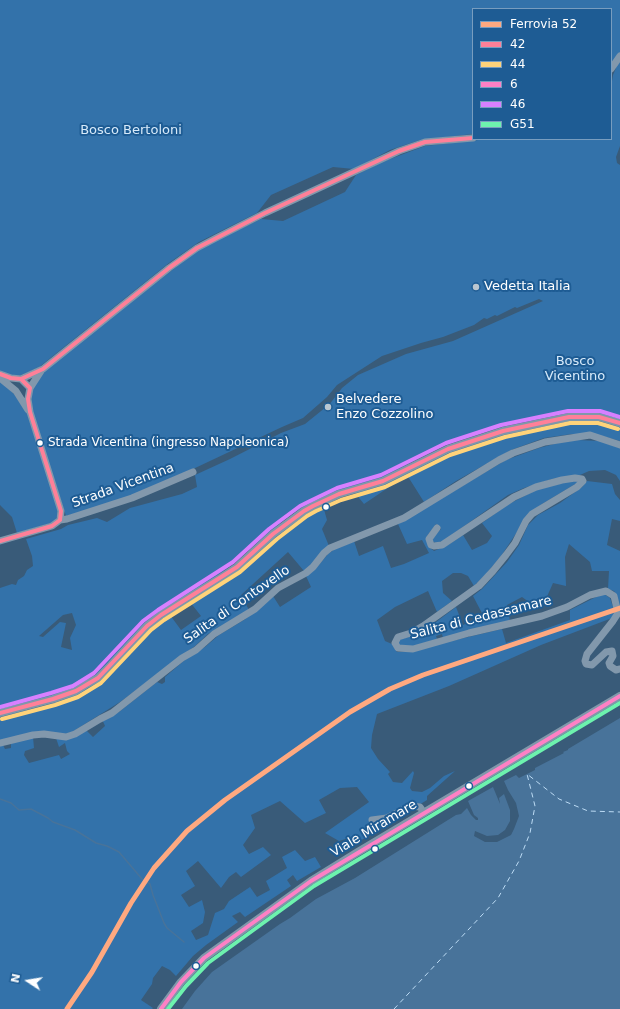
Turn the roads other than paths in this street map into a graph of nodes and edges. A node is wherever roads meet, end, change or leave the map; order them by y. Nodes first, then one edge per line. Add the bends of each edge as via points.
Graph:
1 (620, 56) edge
2 (612, 68) edge
3 (472, 138) edge
4 (43, 369) junction
5 (0, 374) edge
6 (0, 378) edge
7 (21, 379) junction
8 (30, 388) junction
9 (16, 391) junction
10 (30, 412) junction
11 (620, 423) edge
12 (620, 445) edge
13 (193, 472) dead end
14 (60, 520) junction
15 (437, 528) dead end
16 (0, 541) edge
17 (620, 669) edge
18 (620, 696) edge
19 (0, 713) edge
20 (0, 743) edge
21 (424, 813) junction
22 (372, 820) dead end
23 (161, 1009) edge

1 - 2 street
3 - 4 street via 426,142 399,151 265,213 197,248
4 - 7 street
4 - 8 street
5 - 7 street
6 - 9 street
7 - 8 street
7 - 9 street
8 - 9 street
8 - 10 street
9 - 10 street
10 - 14 street via 61,511
11 - 19 main road via 599,417 570,417 503,431 448,449 383,481 339,494 313,506 273,534 237,567 147,626 111,665 92,681 76,691 54,699
12 - 20 street, Salita di Contovello via 590,436 545,442 513,453 404,518 330,548 306,573 278,588 255,609 214,634 112,713 75,734 66,737 33,735
13 - 14 street, Strada Vicentina via 132,498
14 - 16 street, Strada Vicentina via 52,526
15 - 17 street, Salita di Cedassamare via 429,539 431,546 442,545 514,497 536,487 582,478 577,487 532,514 494,572 479,586 423,626 398,637 395,643 398,648 412,649 542,616 561,610 590,595 606,591 614,596 618,613 587,654 585,661 586,664 592,665 606,652 612,651 610,666 616,670
18 - 21 main road, Viale Miramare
21 - 22 street via 420,807 411,806 387,818
21 - 23 main road, Viale Miramare via 325,872 216,949 181,982

